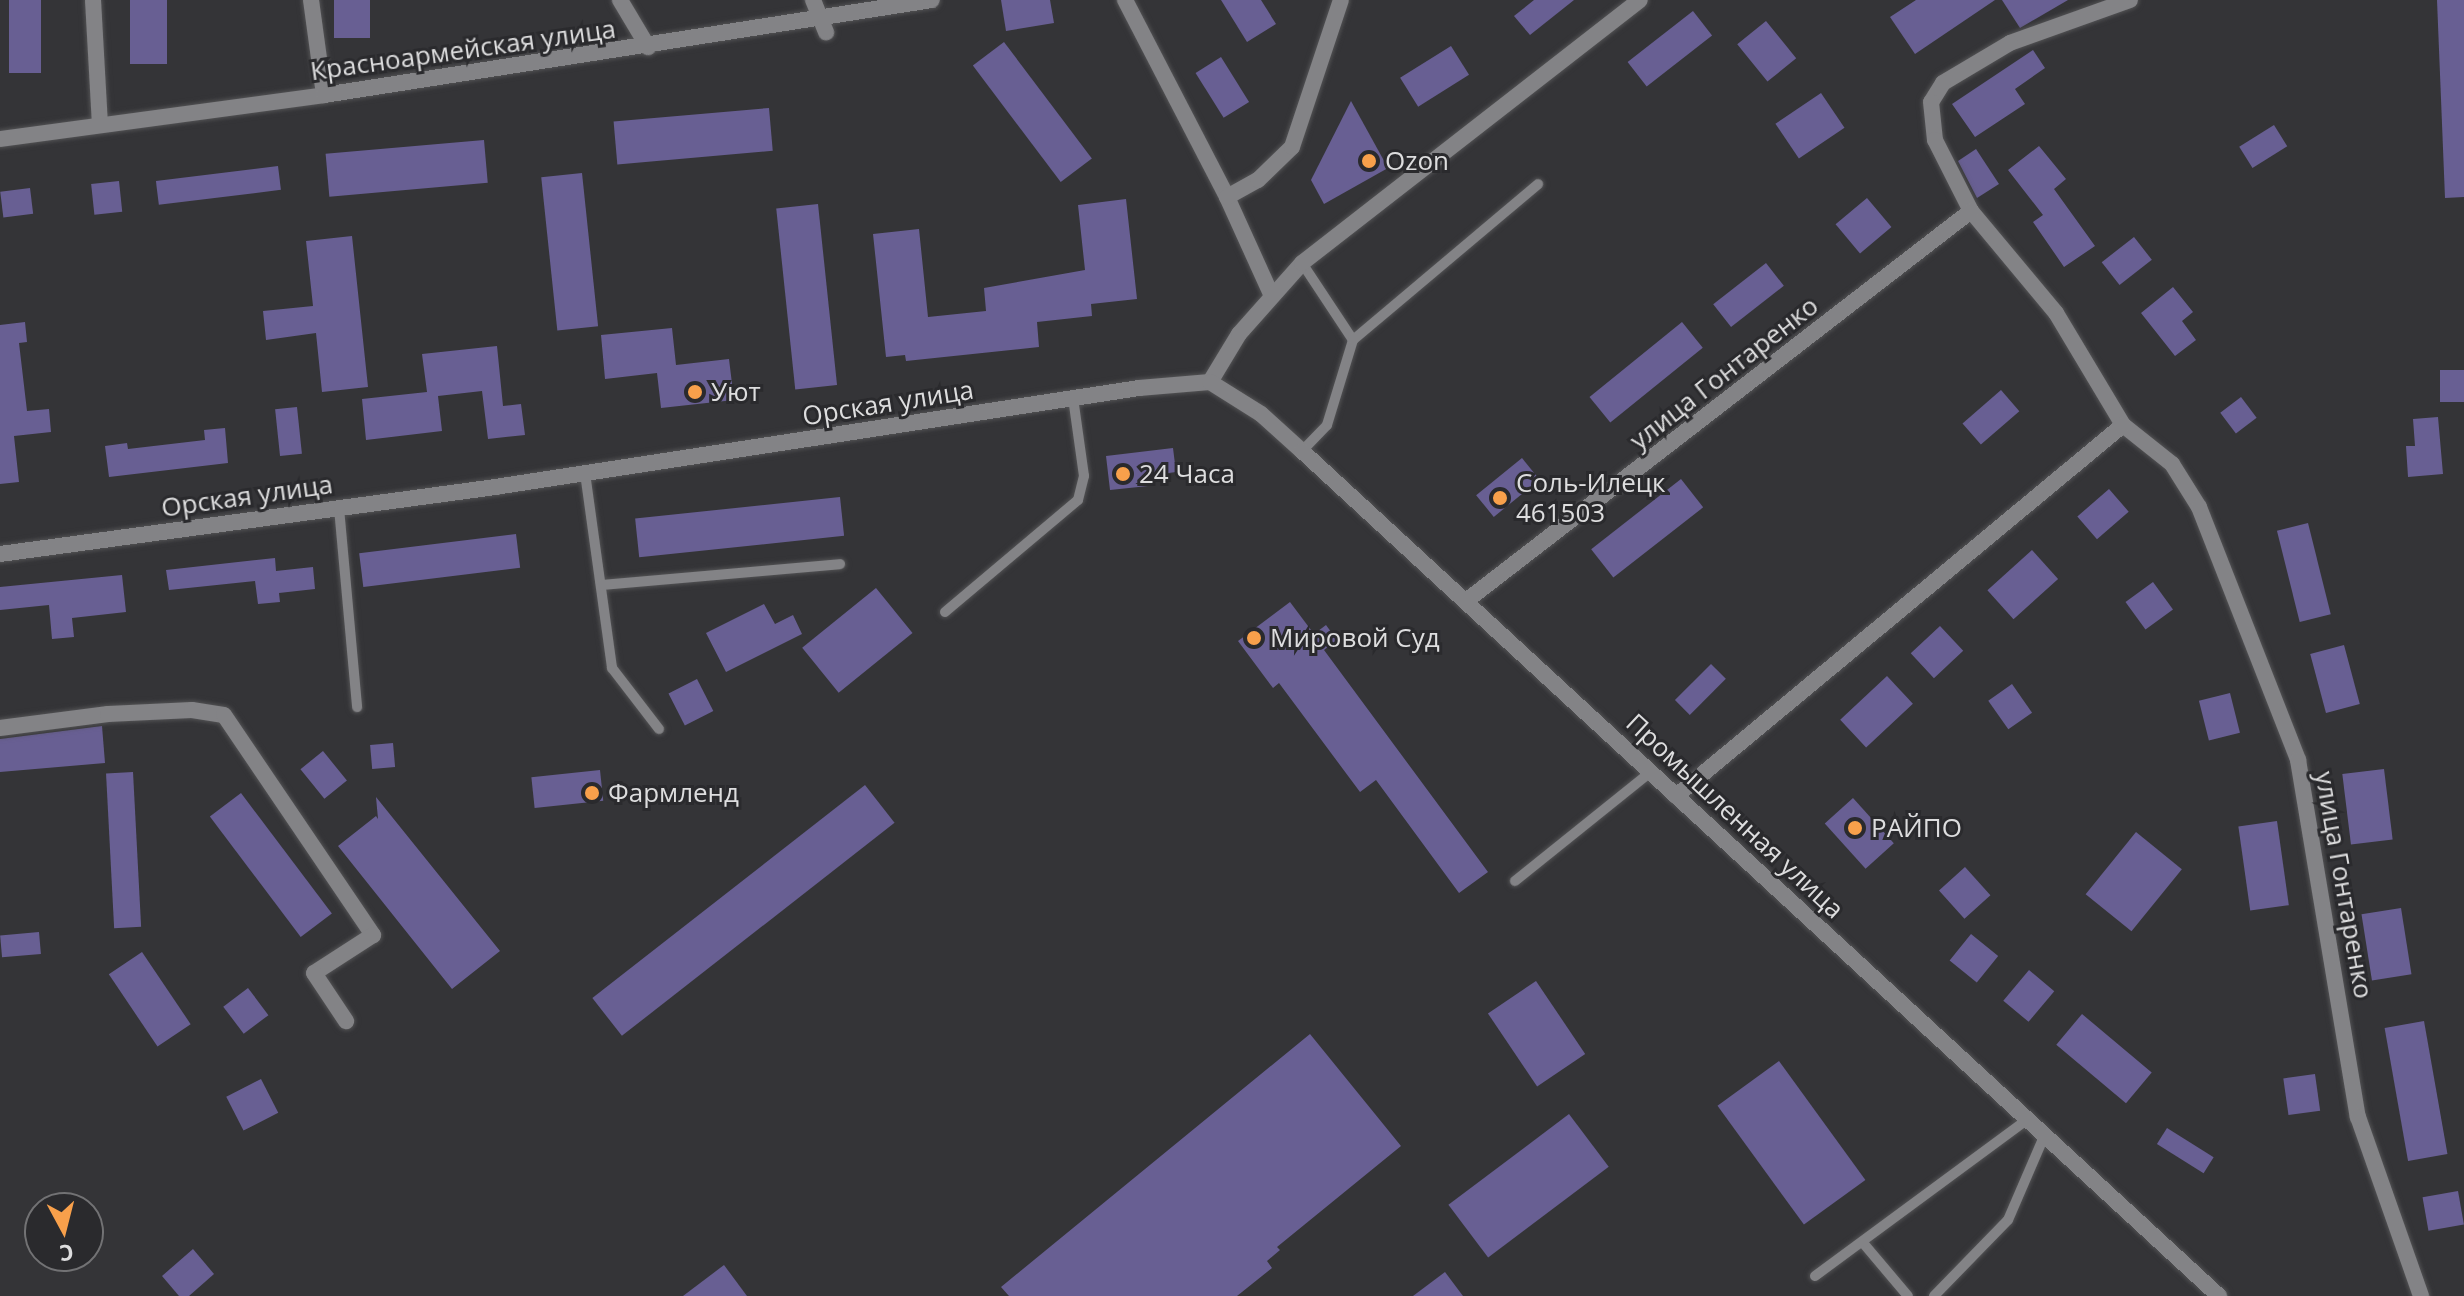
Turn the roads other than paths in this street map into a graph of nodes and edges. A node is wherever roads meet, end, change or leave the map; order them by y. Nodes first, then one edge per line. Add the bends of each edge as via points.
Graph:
1 (93, 0) edge
2 (311, 0) edge
3 (620, 0) edge
4 (813, 0) edge
5 (932, 0) edge
6 (1125, 0) edge
7 (1341, 0) edge
8 (1640, 0) edge
9 (2130, 0) edge
10 (825, 27) junction
11 (648, 47) junction
12 (324, 95) junction
13 (100, 125) junction
14 (0, 139) edge
15 (1538, 184) dead end
16 (1227, 197) junction
17 (1971, 211) junction
18 (1302, 263) junction
19 (1271, 294) junction
20 (1353, 340) junction
21 (1210, 382) junction
22 (1073, 398) junction
23 (2123, 425) junction
24 (1302, 451) junction
25 (585, 473) junction
26 (339, 508) junction
27 (0, 554) edge
28 (840, 564) dead end
29 (601, 585) junction
30 (1466, 601) junction
31 (945, 612) dead end
32 (357, 707) dead end
33 (0, 728) edge
34 (659, 729) dead end
35 (1652, 771) junction
36 (1676, 796) junction
37 (1515, 881) dead end
38 (346, 1021) dead end
39 (2028, 1119) junction
40 (2045, 1134) junction
41 (1864, 1244) junction
42 (1815, 1276) dead end
43 (1908, 1296) edge
44 (1934, 1296) edge
45 (2219, 1296) edge
46 (2421, 1296) edge

1 - 13 street
2 - 12 street
3 - 11 street
4 - 10 street
5 - 10 street, Красноармейская улица
6 - 16 street
7 - 16 street via 1292,147 1258,180
8 - 18 street
9 - 17 street, улица Гонтаренко via 2010,43 1943,83 1931,102 1935,140
10 - 11 street, Красноармейская улица
11 - 12 street, Красноармейская улица
12 - 13 street, Красноармейская улица
13 - 14 street, Красноармейская улица
15 - 20 lane
16 - 19 street
17 - 23 street, улица Гонтаренко via 2056,313
17 - 30 street, улица Гонтаренко
18 - 19 street
18 - 20 lane
19 - 21 street
20 - 24 lane via 1327,425
21 - 22 street, Орская улица
21 - 24 street, Промышленная улица via 1261,414
22 - 25 street, Орская улица
22 - 31 lane via 1084,476 1078,500
23 - 36 street
23 - 46 street, улица Гонтаренко via 2172,464 2199,507 2298,760 2358,1117
24 - 30 street, Промышленная улица
25 - 26 street, Орская улица
25 - 29 lane
26 - 27 street, Орская улица
26 - 32 lane
28 - 29 lane
29 - 34 lane via 612,668
30 - 35 street, Промышленная улица
33 - 38 street via 108,714 192,710 224,715 373,935 314,973
35 - 36 street, Промышленная улица
35 - 37 lane
36 - 39 street, Промышленная улица
39 - 40 street, Промышленная улица
39 - 41 lane
40 - 44 lane via 2008,1220
40 - 45 street, Промышленная улица
41 - 42 lane
41 - 43 lane

